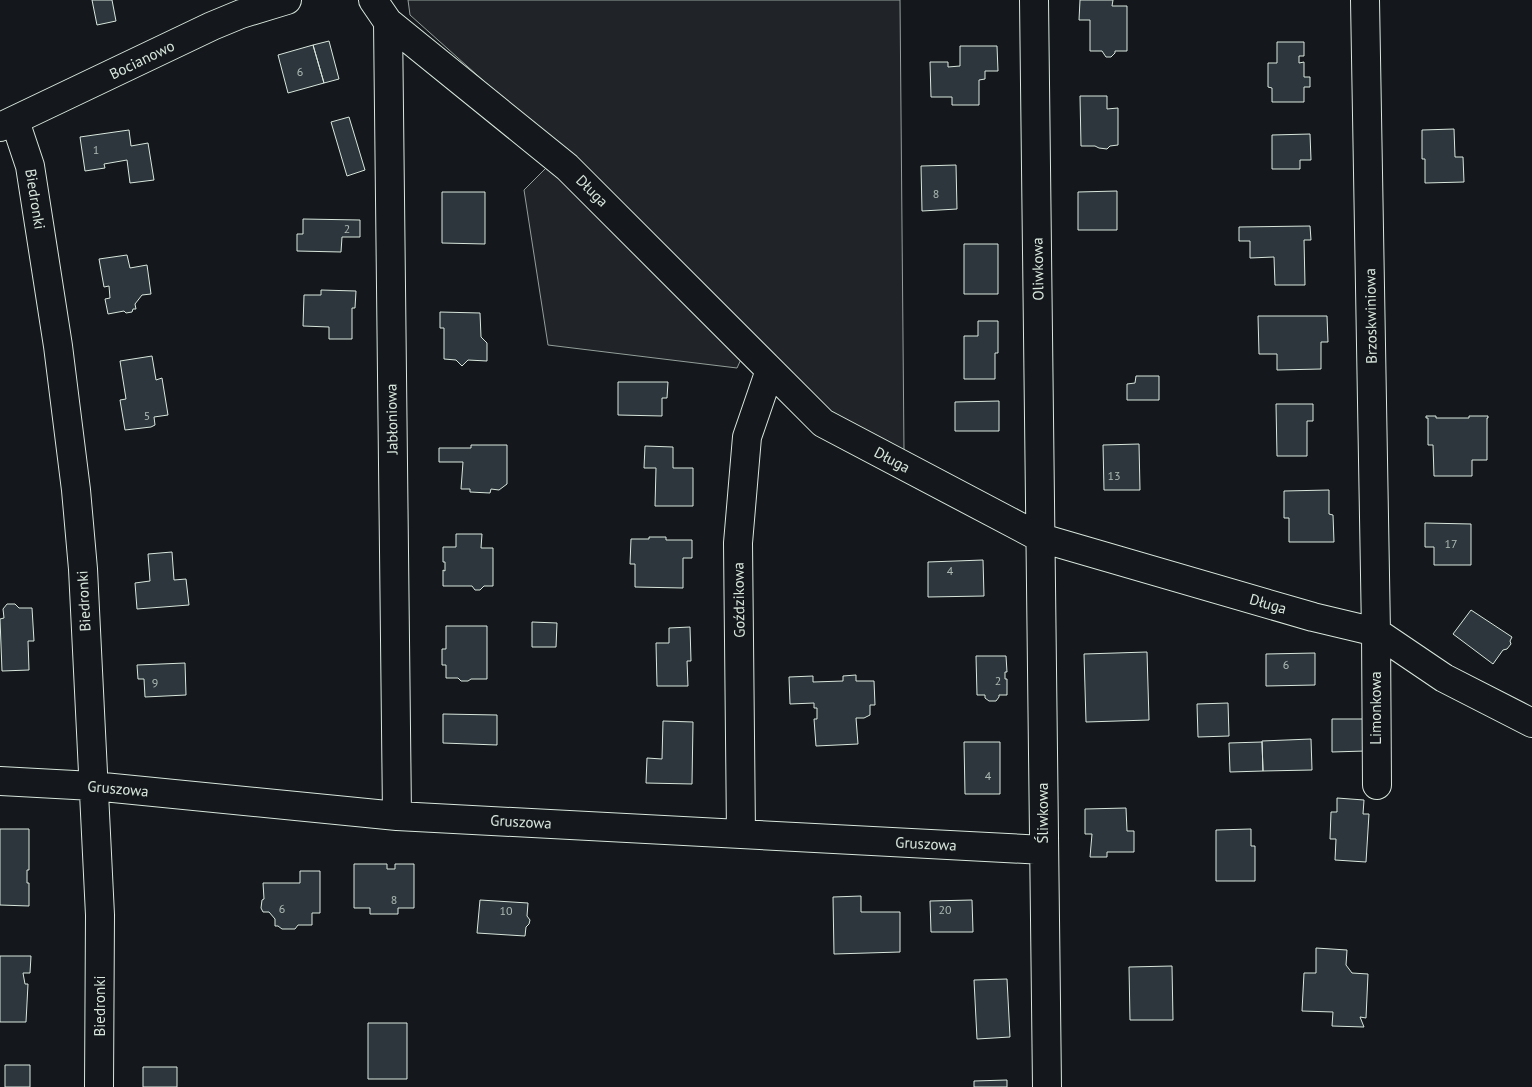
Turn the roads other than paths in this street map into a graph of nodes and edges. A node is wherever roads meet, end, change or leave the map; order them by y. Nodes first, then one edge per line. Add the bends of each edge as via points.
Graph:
1 (287, 0) edge
2 (1034, 0) edge
3 (1365, 0) edge
4 (380, 11) edge
5 (7, 124) edge
6 (770, 370) junction
7 (1041, 538) junction
8 (1376, 632) junction
9 (1532, 723) edge
10 (0, 781) edge
11 (1377, 785) dead end
12 (93, 786) junction
13 (397, 816) junction
14 (741, 834) junction
15 (1044, 850) junction
16 (99, 1087) edge
17 (1047, 1087) edge

1 - 5 street, Bocianowo via 212,26
2 - 7 street, Oliwkowa
3 - 8 street, Brzoskwiniowa
4 - 6 street, Długa via 568,167
4 - 13 street, Jabłoniowa
5 - 12 street, Biedronki via 30,166 58,346 76,490
6 - 7 street, Długa via 822,423
6 - 14 street, Goździkowa via 747,437 738,543
7 - 8 street, Długa via 1312,617
7 - 15 street, Śliwkowa
8 - 9 street, Długa via 1444,678
8 - 11 street, Limonkowa
10 - 12 street, Gruszowa
12 - 13 street, Gruszowa
12 - 16 street, Biedronki via 100,915
13 - 14 street, Gruszowa
14 - 15 street, Gruszowa
15 - 17 street, Śliwkowa

